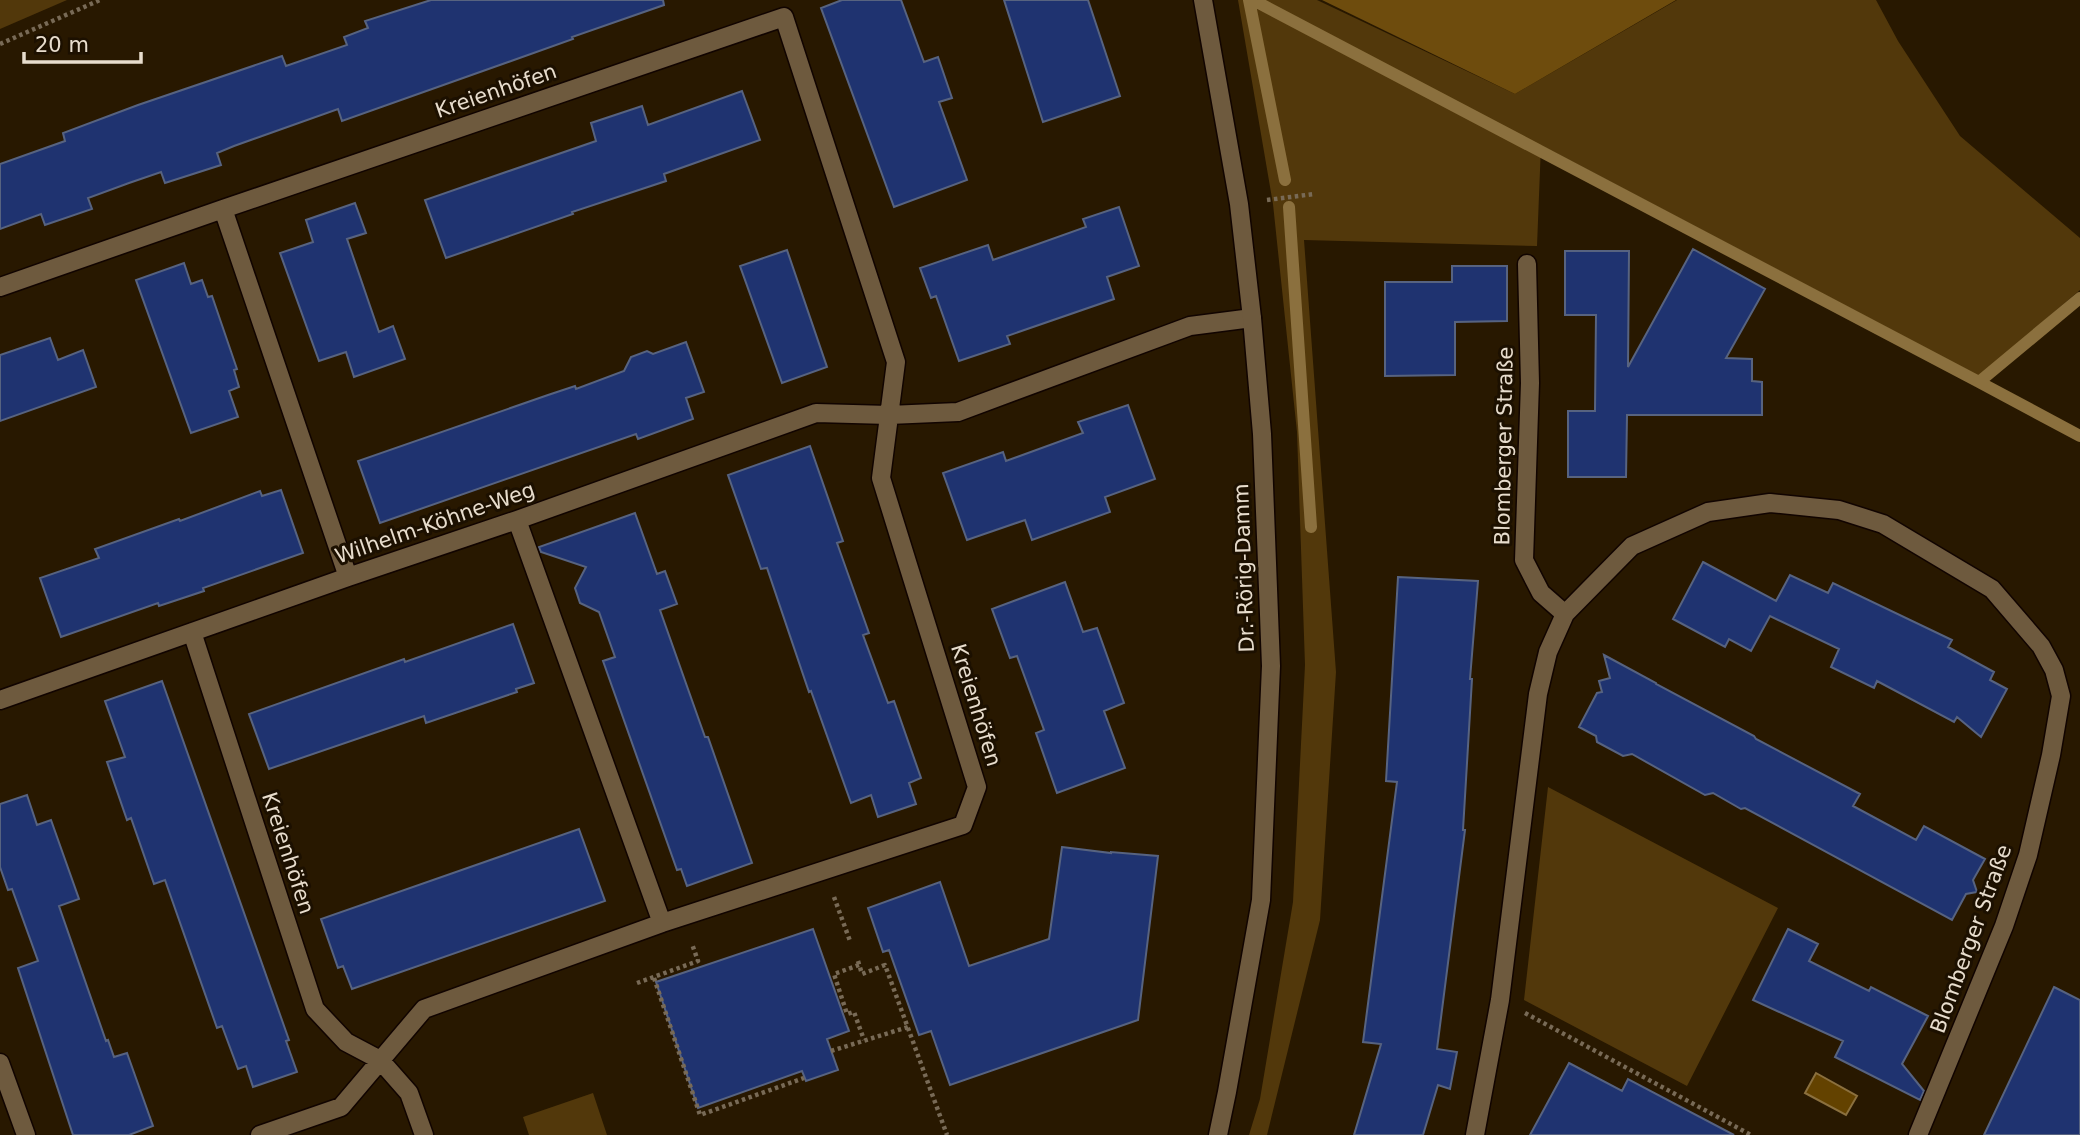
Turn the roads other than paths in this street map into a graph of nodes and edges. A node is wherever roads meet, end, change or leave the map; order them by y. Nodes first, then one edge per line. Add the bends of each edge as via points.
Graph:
1 (1203, 0) edge
2 (783, 8) edge
3 (223, 209) junction
4 (1527, 264) dead end
5 (0, 287) edge
6 (1252, 318) junction
7 (889, 415) junction
8 (516, 520) junction
9 (348, 576) junction
10 (1565, 614) junction
11 (192, 632) junction
12 (0, 700) edge
13 (663, 923) junction
14 (380, 1060) junction
15 (0, 1063) edge
16 (26, 1135) edge
17 (260, 1135) edge
18 (424, 1135) edge
19 (1218, 1135) edge
20 (1475, 1135) edge
21 (1918, 1135) edge

1 - 6 street, Dr.-Rörig-Damm via 1239,204
2 - 3 street, Kreienhöfen
2 - 7 street, Kreienhöfen via 896,362
3 - 5 street, Kreienhöfen
3 - 9 street
4 - 10 street, Blomberger Straße via 1530,383 1524,560 1541,593
6 - 7 street via 1190,327 958,412
6 - 19 street, Dr.-Rörig-Damm via 1263,461 1269,721 1261,900
7 - 8 street, Wilhelm-Köhne-Weg via 816,413
7 - 13 street, Kreienhöfen via 881,478 977,787 963,825
8 - 9 street, Wilhelm-Köhne-Weg
8 - 13 street
9 - 11 street, Wilhelm-Köhne-Weg
10 - 20 street, Blomberger Straße via 1548,652 1538,694 1500,1000
10 - 21 street, Blomberger Straße via 1632,546 1708,512 1770,503 1839,510 1883,524 1992,589 2041,646 2062,696 2028,855 2004,926
11 - 12 street, Wilhelm-Köhne-Weg
11 - 14 street, Kreienhöfen via 316,1009 346,1042
13 - 14 street, Kreienhöfen via 424,1009
14 - 17 street, Kreienhöfen via 341,1107
14 - 18 street via 409,1093
15 - 16 street

